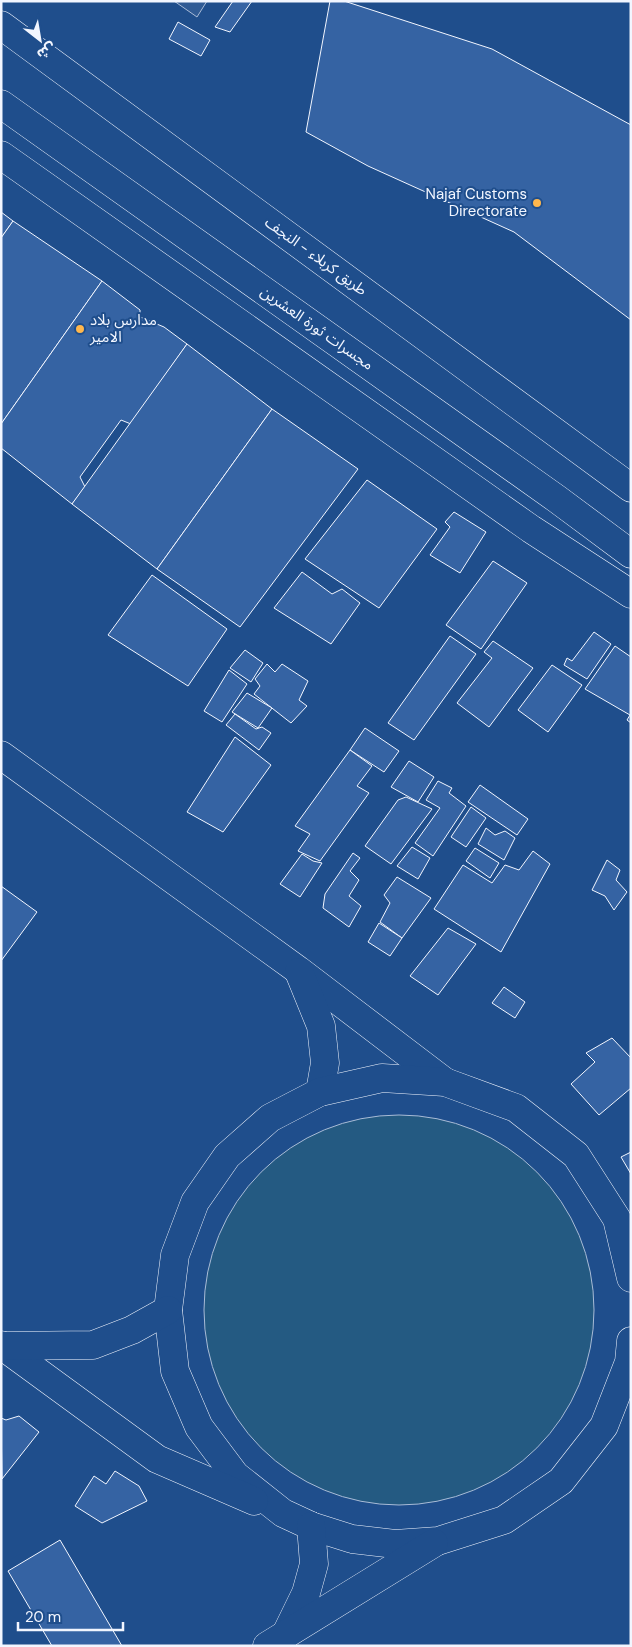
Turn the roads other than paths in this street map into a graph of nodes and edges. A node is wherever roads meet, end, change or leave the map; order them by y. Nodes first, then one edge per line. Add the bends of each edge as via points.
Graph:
1 (1, 25) edge
2 (1, 104) edge
3 (1, 155) edge
4 (631, 488) edge
5 (631, 554) edge
6 (631, 594) edge
7 (1, 756) edge
8 (298, 970) junction
9 (445, 1082) junction
10 (320, 1092) junction
11 (631, 1278) edge
12 (168, 1310) junction
13 (631, 1341) edge
14 (2, 1346) edge
15 (283, 1513) junction
16 (311, 1526) junction
17 (438, 1541) junction
18 (276, 1641) edge

1 - 4 main road, طريق کربلاء - النجف
2 - 5 main road, مجسرات ثورة العشرين
3 - 6 main road via 531,529
7 - 8 main road
8 - 9 main road
8 - 10 main road via 321,1026 325,1063
9 - 10 main road via 382,1078
9 - 11 main road via 516,1108 576,1155 617,1219
10 - 12 main road via 270,1118 227,1156 195,1202 175,1255
12 - 14 main road via 132,1330 93,1345
12 - 15 main road via 175,1371 199,1427 235,1475
13 - 17 main road via 629,1362 604,1426 561,1480 504,1520
14 - 15 main road via 157,1459
15 - 16 main road
16 - 17 main road via 352,1539 395,1544
16 - 18 main road via 314,1564 306,1593
17 - 18 main road

